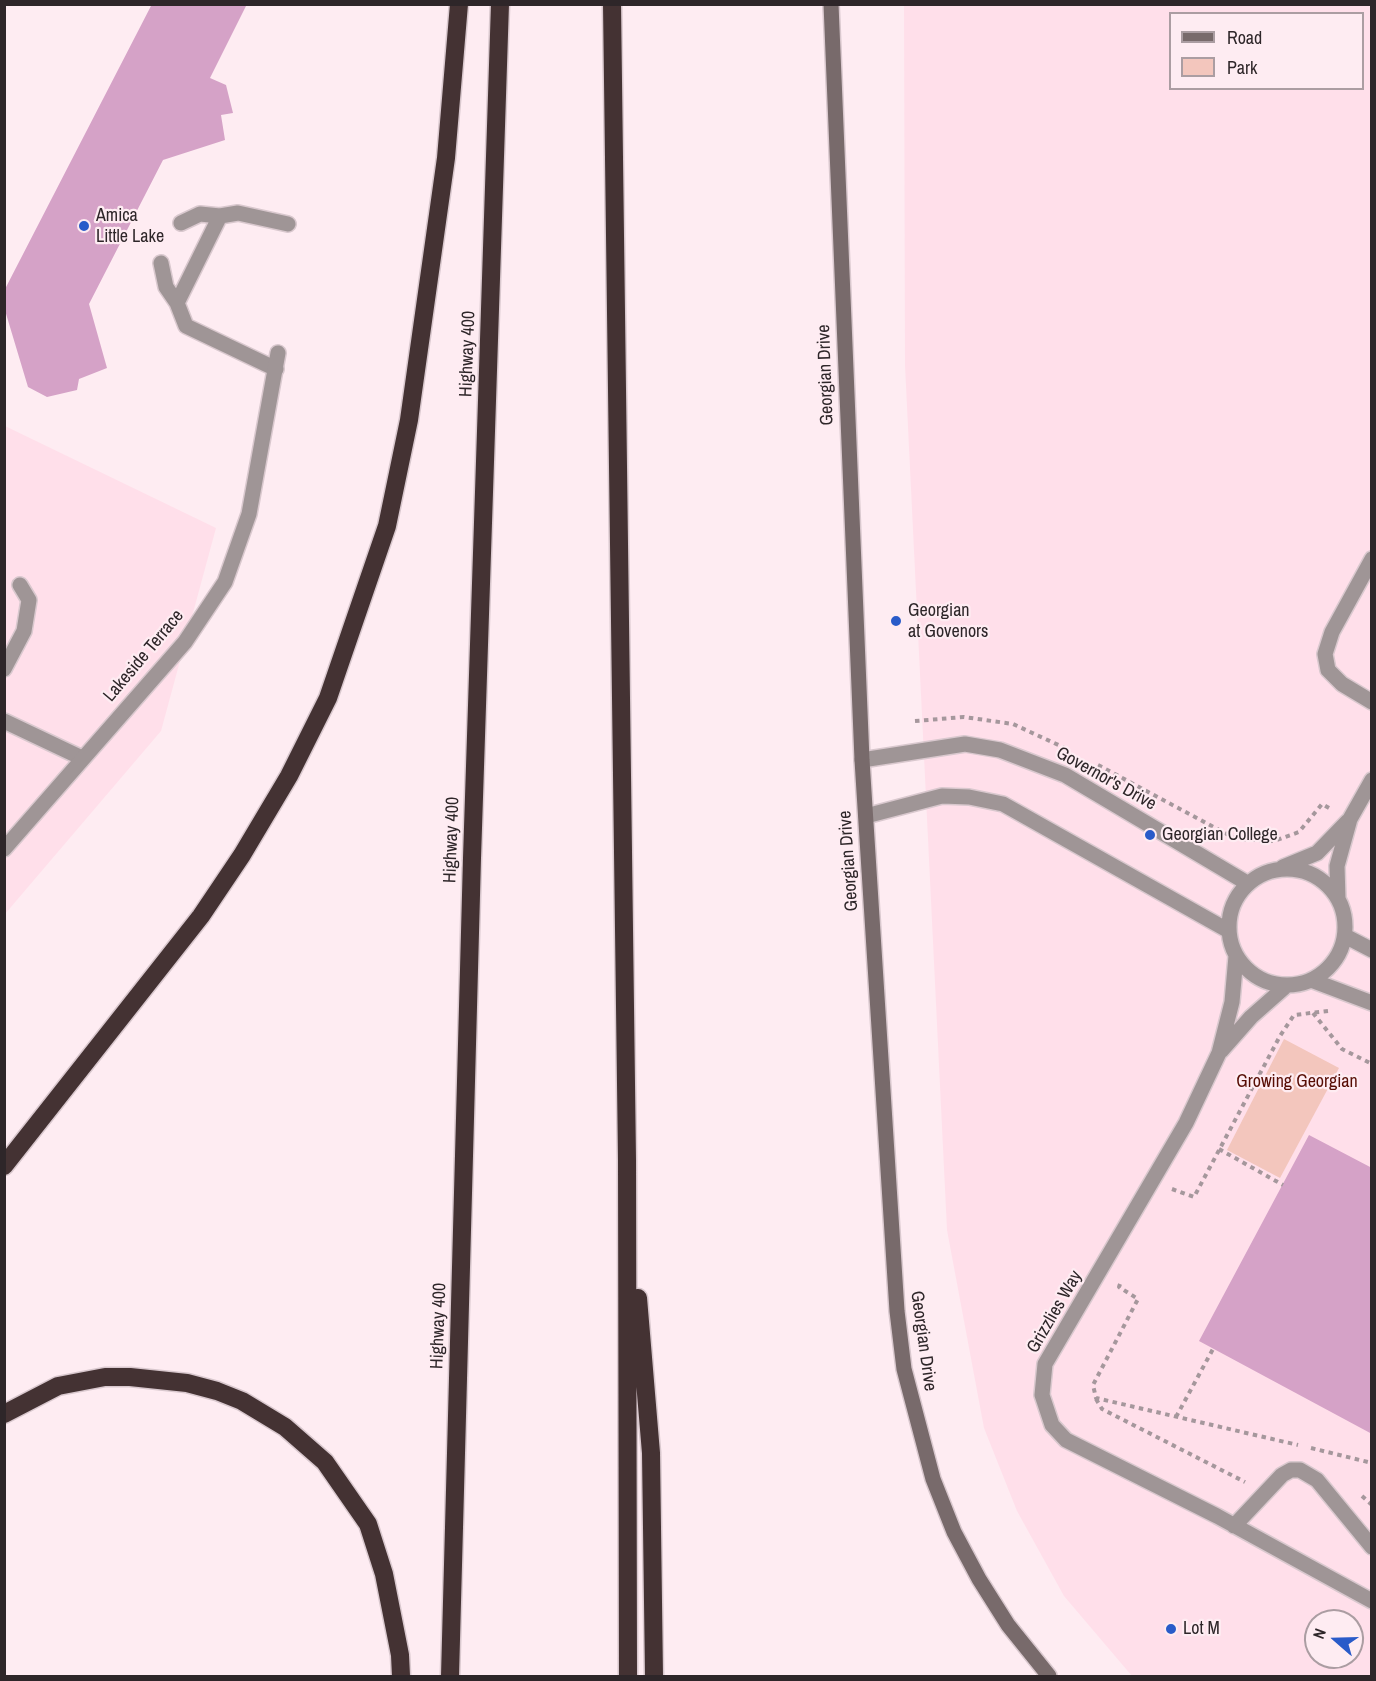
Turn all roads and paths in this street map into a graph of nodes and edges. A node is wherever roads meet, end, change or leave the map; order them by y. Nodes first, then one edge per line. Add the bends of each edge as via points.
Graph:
1 (459, 4) edge
2 (500, 4) edge
3 (612, 4) edge
4 (831, 4) edge
5 (220, 216) junction
6 (181, 223) dead end
7 (288, 224) dead end
8 (161, 263) dead end
9 (177, 303) junction
10 (278, 353) dead end
11 (276, 369) junction
12 (1371, 559) edge
13 (20, 585) dead end
14 (4, 669) edge
15 (1371, 702) edge
16 (4, 721) edge
17 (915, 721) dead end
18 (1068, 749) dead end
19 (82, 758) junction
20 (862, 760) junction
21 (1088, 760) dead end
22 (1371, 780) edge
23 (866, 816) junction
24 (1350, 819) junction
25 (4, 849) edge
26 (1282, 867) junction
27 (1247, 883) junction
28 (1338, 901) junction
29 (1229, 931) junction
30 (1344, 936) junction
31 (1371, 950) edge
32 (1236, 956) junction
33 (1311, 980) junction
34 (1285, 987) junction
35 (1371, 1003) edge
36 (1219, 1053) junction
37 (1371, 1064) edge
38 (1219, 1149) junction
39 (627, 1160) junction
40 (4, 1166) edge
41 (1283, 1185) dead end
42 (1166, 1198) dead end
43 (1124, 1277) dead end
44 (1213, 1349) dead end
45 (1096, 1398) junction
46 (4, 1414) edge
47 (1176, 1417) junction
48 (1301, 1446) junction
49 (1291, 1452) dead end
50 (1316, 1456) dead end
51 (1371, 1462) edge
52 (1252, 1477) dead end
53 (1355, 1489) dead end
54 (1371, 1505) edge
55 (1234, 1526) junction
56 (1371, 1546) edge
57 (1371, 1601) edge
58 (401, 1677) edge
59 (450, 1677) edge
60 (628, 1677) edge
61 (654, 1677) edge
62 (1049, 1677) edge

1 - 40 highway via 446,158 409,420 387,526 328,699 289,776 201,916
2 - 59 highway, Highway 400
3 - 39 highway
4 - 20 main road, Georgian Drive
5 - 6 street via 200,214
5 - 7 street via 238,213
5 - 9 street
8 - 9 street via 166,287
9 - 11 street via 186,326
10 - 11 street, Lakeside Terrace
11 - 19 street, Lakeside Terrace via 249,514 225,582 185,642
12 - 15 street via 1325,654 1328,670
13 - 14 street via 28,600 24,631
16 - 19 street
17 - 18 path via 964,717 1013,724
19 - 25 street, Lakeside Terrace
20 - 23 main road, Georgian Drive
20 - 27 street, Governor's Drive via 965,744 1000,750 1065,775
21 - 24 path via 1236,839 1274,841 1299,832 1322,804
22 - 24 street
23 - 29 street via 942,796 1003,804
23 - 62 main road, Georgian Drive via 897,1311 904,1369 933,1479 954,1532 1008,1625
24 - 26 street via 1317,853
24 - 28 street via 1337,866
26 - 27 street via 1264,871
26 - 28 street via 1314,875 1328,885
27 - 29 street via 1233,909
28 - 30 street
29 - 32 street
30 - 31 street
30 - 33 street via 1336,960
32 - 34 street via 1256,977
32 - 36 street, Grizzlies Way via 1232,1002
33 - 34 street
33 - 35 street
34 - 36 street
36 - 55 street, Grizzlies Way via 1186,1123 1045,1364 1042,1395 1052,1425 1066,1440
37 - 38 path via 1342,1049 1313,1012 1294,1015
38 - 41 path
38 - 42 path via 1194,1197 1171,1188
39 - 60 highway
39 - 61 highway via 651,1453
43 - 45 path via 1119,1287 1138,1299 1093,1385
44 - 47 path
45 - 47 path
45 - 52 path via 1102,1409 1243,1483
46 - 58 highway via 58,1386 105,1377 130,1377 187,1383 217,1391 285,1426 325,1462 368,1524 384,1574
47 - 48 path
48 - 49 path
48 - 50 path
48 - 51 path
53 - 54 path
55 - 56 street via 1282,1475 1300,1470 1317,1480
55 - 57 street, Grizzlies Way

